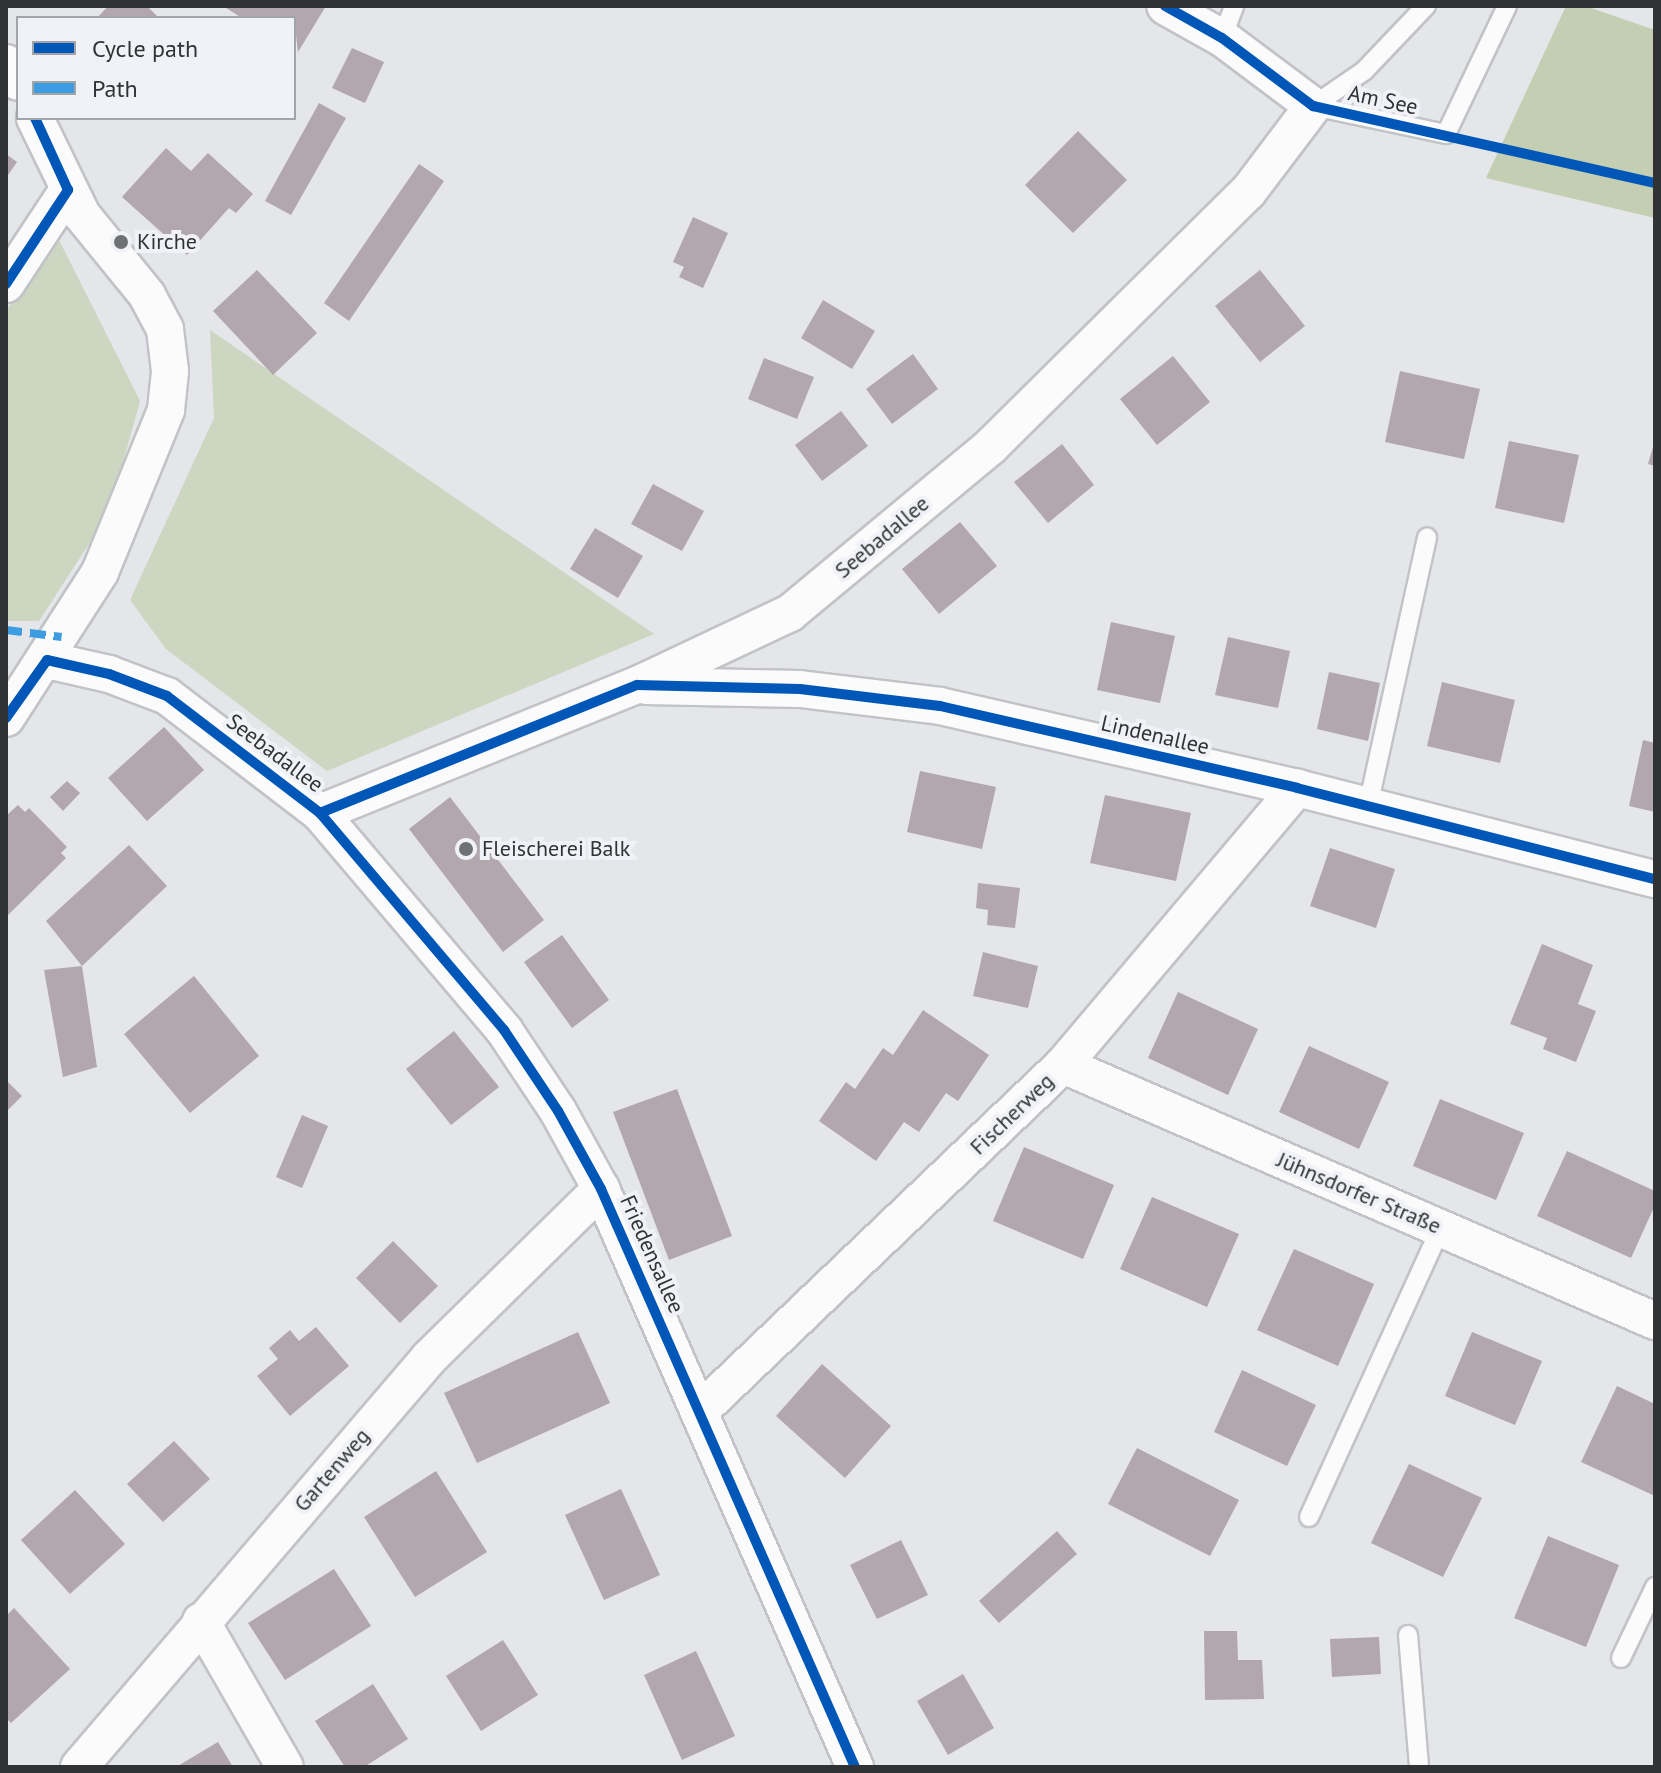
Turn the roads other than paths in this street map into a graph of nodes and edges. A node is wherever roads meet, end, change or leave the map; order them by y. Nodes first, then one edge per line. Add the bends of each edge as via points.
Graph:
1 (1165, 6) edge
2 (1426, 6) edge
3 (1507, 6) edge
4 (1228, 22) edge
5 (1313, 106) junction
6 (36, 120) edge
7 (68, 190) junction
8 (6, 284) edge
9 (1427, 537) dead end
10 (47, 660) junction
11 (637, 685) junction
12 (6, 718) edge
13 (1297, 788) junction
14 (1368, 806) junction
15 (320, 813) junction
16 (1655, 879) edge
17 (1063, 1065) junction
18 (601, 1189) junction
19 (1440, 1229) junction
20 (1655, 1321) edge
21 (699, 1412) junction
22 (1309, 1517) dead end
23 (1655, 1587) edge
24 (201, 1621) junction
25 (1408, 1635) dead end
26 (1621, 1658) dead end
27 (79, 1767) edge
28 (285, 1767) edge
29 (855, 1767) edge
30 (1419, 1767) edge

1 - 4 street
2 - 5 lane via 1364,71
3 - 5 lane, Am See via 1446,134
4 - 5 street
5 - 11 street, Seebadallee via 1248,192 991,446 790,613
6 - 7 street
7 - 8 street
7 - 10 street via 97,239 147,295 165,329 170,371 166,410 125,517 100,572
9 - 14 lane
10 - 12 street
10 - 15 street, Seebadallee via 109,674 167,696
11 - 13 street, Lindenallee via 800,689 940,706
11 - 15 street, Seebadallee
13 - 14 street, Lindenallee
13 - 17 street, Fischerweg
14 - 16 street, Lindenallee
15 - 18 street, Friedensallee via 504,1030
17 - 19 street, Jühnsdorfer Straße
17 - 21 street, Fischerweg
18 - 21 street, Friedensallee
18 - 24 street, Gartenweg via 430,1357
19 - 20 street, Jühnsdorfer Straße
19 - 22 lane
21 - 29 street, Friedensallee
23 - 26 lane
24 - 27 street, Gartenweg
24 - 28 street
25 - 30 lane

